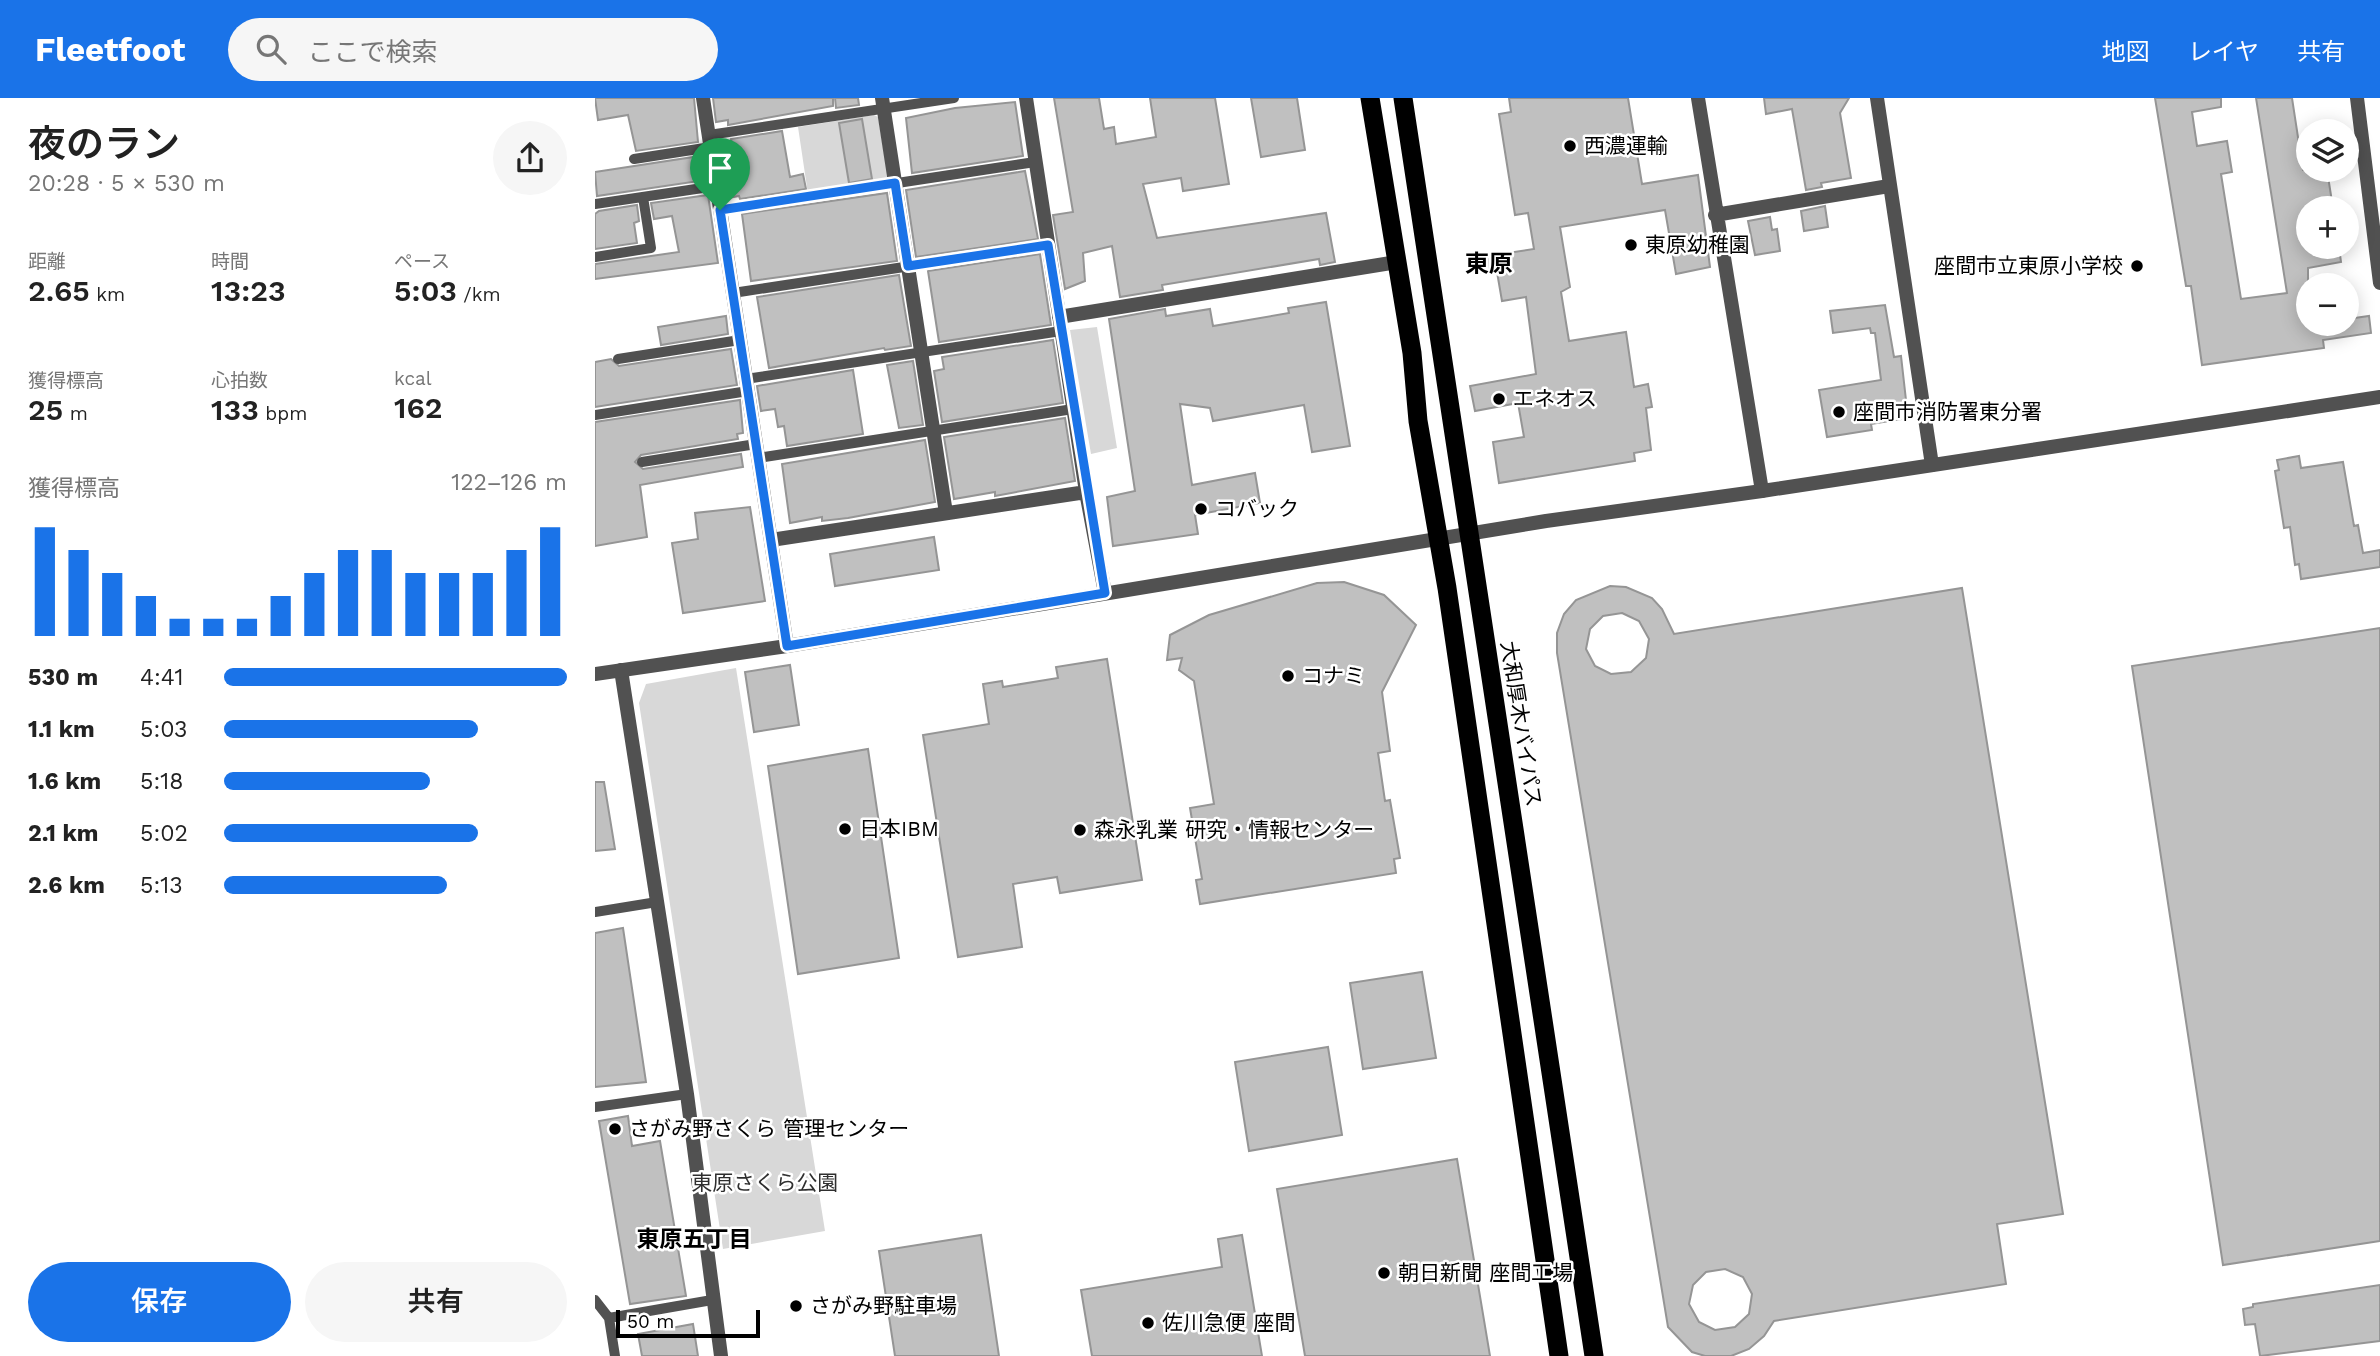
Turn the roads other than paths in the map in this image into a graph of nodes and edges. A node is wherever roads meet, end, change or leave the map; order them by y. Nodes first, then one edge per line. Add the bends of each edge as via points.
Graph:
1 (703, 98) edge
2 (954, 98) edge
3 (1026, 98) edge
4 (1370, 98) edge
5 (1403, 98) edge
6 (1698, 98) edge
7 (1877, 98) edge
8 (2357, 98) edge
9 (883, 103) edge
10 (710, 141) junction
11 (634, 159) dead end
12 (1035, 162) junction
13 (895, 183) junction
14 (716, 186) junction
15 (1889, 186) junction
16 (643, 197) junction
17 (595, 204) edge
18 (720, 210) junction
19 (1715, 215) junction
20 (1048, 245) junction
21 (595, 257) edge
22 (1397, 262) junction
23 (908, 266) junction
24 (2380, 283) edge
25 (733, 293) junction
26 (1060, 324) junction
27 (740, 340) junction
28 (921, 352) junction
29 (618, 359) dead end
30 (747, 385) junction
31 (2380, 397) edge
32 (1073, 408) junction
33 (595, 415) edge
34 (933, 431) junction
35 (757, 451) junction
36 (642, 462) dead end
37 (1933, 465) junction
38 (1762, 491) junction
39 (1086, 492) junction
40 (946, 513) junction
41 (1469, 533) junction
42 (1439, 538) junction
43 (771, 540) junction
44 (1105, 593) junction
45 (787, 646) junction
46 (621, 670) junction
47 (595, 674) edge
48 (657, 902) junction
49 (595, 912) edge
50 (687, 1094) junction
51 (595, 1107) edge
52 (595, 1300) edge
53 (712, 1300) junction
54 (609, 1318) junction
55 (615, 1356) edge
56 (721, 1356) edge
57 (1559, 1356) edge
58 (1594, 1356) edge

1 - 10 street
2 - 9 lane
3 - 12 street
4 - 22 highway
5 - 41 highway, 大和厚木バイパス
6 - 19 street
7 - 15 street
8 - 24 street
9 - 10 lane
9 - 13 street
10 - 11 lane
10 - 14 street
12 - 13 lane
12 - 20 street
13 - 18 lane
13 - 23 street
14 - 16 lane
14 - 18 street
15 - 19 street
15 - 37 street
16 - 17 lane
16 - 21 lane via 651,248
18 - 25 street
19 - 38 street
20 - 23 lane
20 - 26 street
22 - 26 street
22 - 42 highway
23 - 25 lane
23 - 28 street
25 - 27 street
26 - 28 lane
26 - 32 street
27 - 29 lane
27 - 30 street
28 - 30 lane
28 - 34 street
30 - 33 lane
30 - 35 street
31 - 37 street
32 - 34 lane
32 - 39 street
34 - 35 lane
34 - 40 street
35 - 36 lane
35 - 43 street
37 - 38 street
38 - 41 street
39 - 40 street
39 - 44 street
40 - 43 street
41 - 42 street
41 - 58 highway, 大和厚木バイパス
42 - 44 street
42 - 57 highway
43 - 45 street
44 - 45 street
45 - 46 street
46 - 47 street
46 - 48 street
48 - 49 lane
48 - 50 street
50 - 51 lane
50 - 53 street
52 - 54 lane
53 - 54 lane
53 - 56 street
54 - 55 lane

